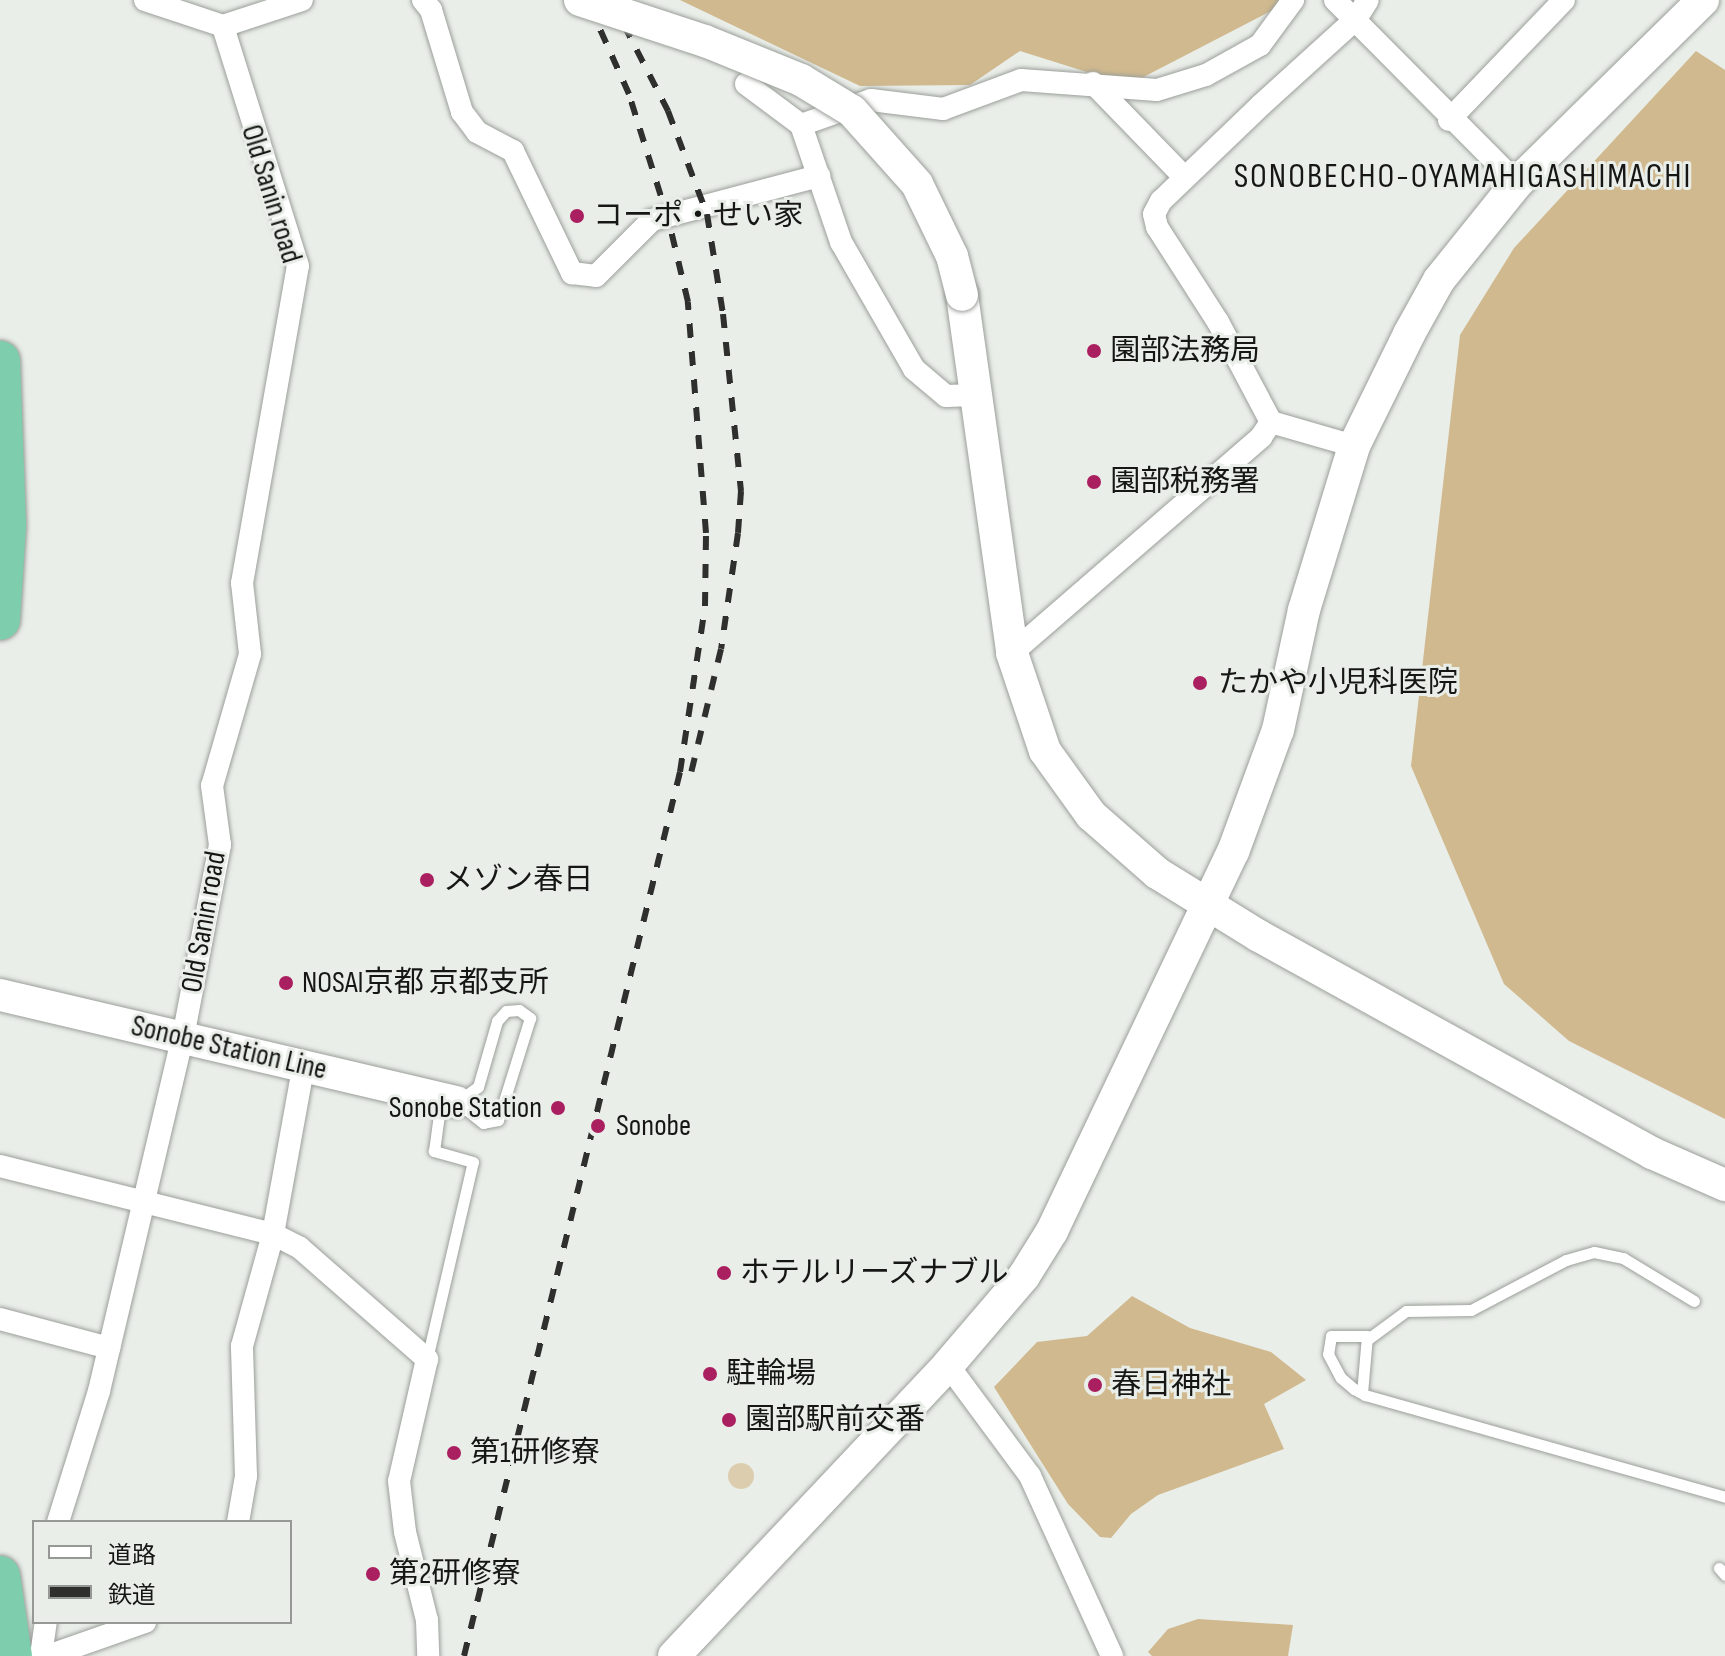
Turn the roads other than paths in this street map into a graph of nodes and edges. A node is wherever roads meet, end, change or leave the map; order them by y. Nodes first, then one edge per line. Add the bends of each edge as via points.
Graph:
1 (145, 0) edge
2 (302, 0) edge
3 (423, 0) edge
4 (580, 0) edge
5 (1293, 0) edge
6 (1335, 0) edge
7 (1564, 0) edge
8 (1703, 0) edge
9 (1362, 10) edge
10 (223, 26) junction
11 (1093, 83) junction
12 (746, 84) dead end
13 (1449, 120) junction
14 (801, 125) junction
15 (819, 176) junction
16 (1185, 178) junction
17 (1517, 183) junction
18 (0, 361) edge
19 (977, 395) junction
20 (1271, 422) junction
21 (1354, 446) junction
22 (0, 620) edge
23 (1012, 653) junction
24 (1210, 904) junction
25 (0, 995) edge
26 (183, 1037) junction
27 (304, 1064) junction
28 (449, 1100) junction
29 (0, 1166) edge
30 (1725, 1185) edge
31 (144, 1199) junction
32 (273, 1234) junction
33 (1694, 1301) dead end
34 (0, 1319) edge
35 (1368, 1339) junction
36 (109, 1348) junction
37 (427, 1359) junction
38 (948, 1365) junction
39 (1362, 1393) junction
40 (1725, 1497) edge
41 (59, 1520) edge
42 (238, 1520) edge
43 (0, 1576) edge
44 (46, 1624) edge
45 (139, 1624) edge
46 (12, 1656) edge
47 (41, 1656) edge
48 (48, 1656) edge
49 (428, 1656) edge
50 (674, 1656) edge
51 (1112, 1656) edge

1 - 10 street
2 - 10 street
3 - 15 street via 431,10 462,112 477,132 513,151 572,273 596,276 652,220
4 - 19 street, bridge via 718,46 801,80 852,111 917,184 952,256
5 - 11 street via 1260,45 1206,75 1157,90
6 - 9 street
7 - 13 street
8 - 17 street
9 - 13 street
9 - 16 street
10 - 26 street, Old Sanin road via 298,266 242,583 250,654 212,786 220,845
11 - 14 street via 1021,80 943,109 871,100
11 - 16 street
12 - 14 street
13 - 17 street
14 - 15 street
15 - 19 street via 841,242 914,369 946,396
16 - 20 street via 1161,201 1154,214 1157,227 1218,322
17 - 21 street via 1439,280
18 - 22 highway via 6,479
19 - 23 street
20 - 21 street
20 - 23 street
21 - 24 street via 1304,610 1278,730
23 - 24 street via 1030,719 1067,786 1132,854
24 - 30 street via 1652,1153
24 - 38 street via 1052,1231 1024,1276
25 - 26 street, Sonobe Station Line
26 - 27 street, Sonobe Station Line
26 - 31 street, Old Sanin road
27 - 28 street, Sonobe Station Line
27 - 32 street
28 - 28 lane via 478,1087 497,1021 506,1011 519,1010 530,1018 498,1120 483,1123
28 - 37 lane via 434,1151 473,1162
29 - 31 street
31 - 32 street
31 - 36 street, Old Sanin road
32 - 37 street via 300,1248
32 - 42 street via 242,1346 246,1476
33 - 35 lane via 1623,1258 1594,1252 1566,1260 1471,1310 1406,1311
34 - 36 street
35 - 39 lane
35 - 39 lane via 1338,1333 1326,1342 1341,1378
36 - 41 street, Old Sanin road
37 - 49 street via 399,1481 405,1532 427,1620
38 - 50 street
38 - 51 street via 1030,1476
39 - 40 lane
43 - 46 highway
44 - 47 street
45 - 48 street

